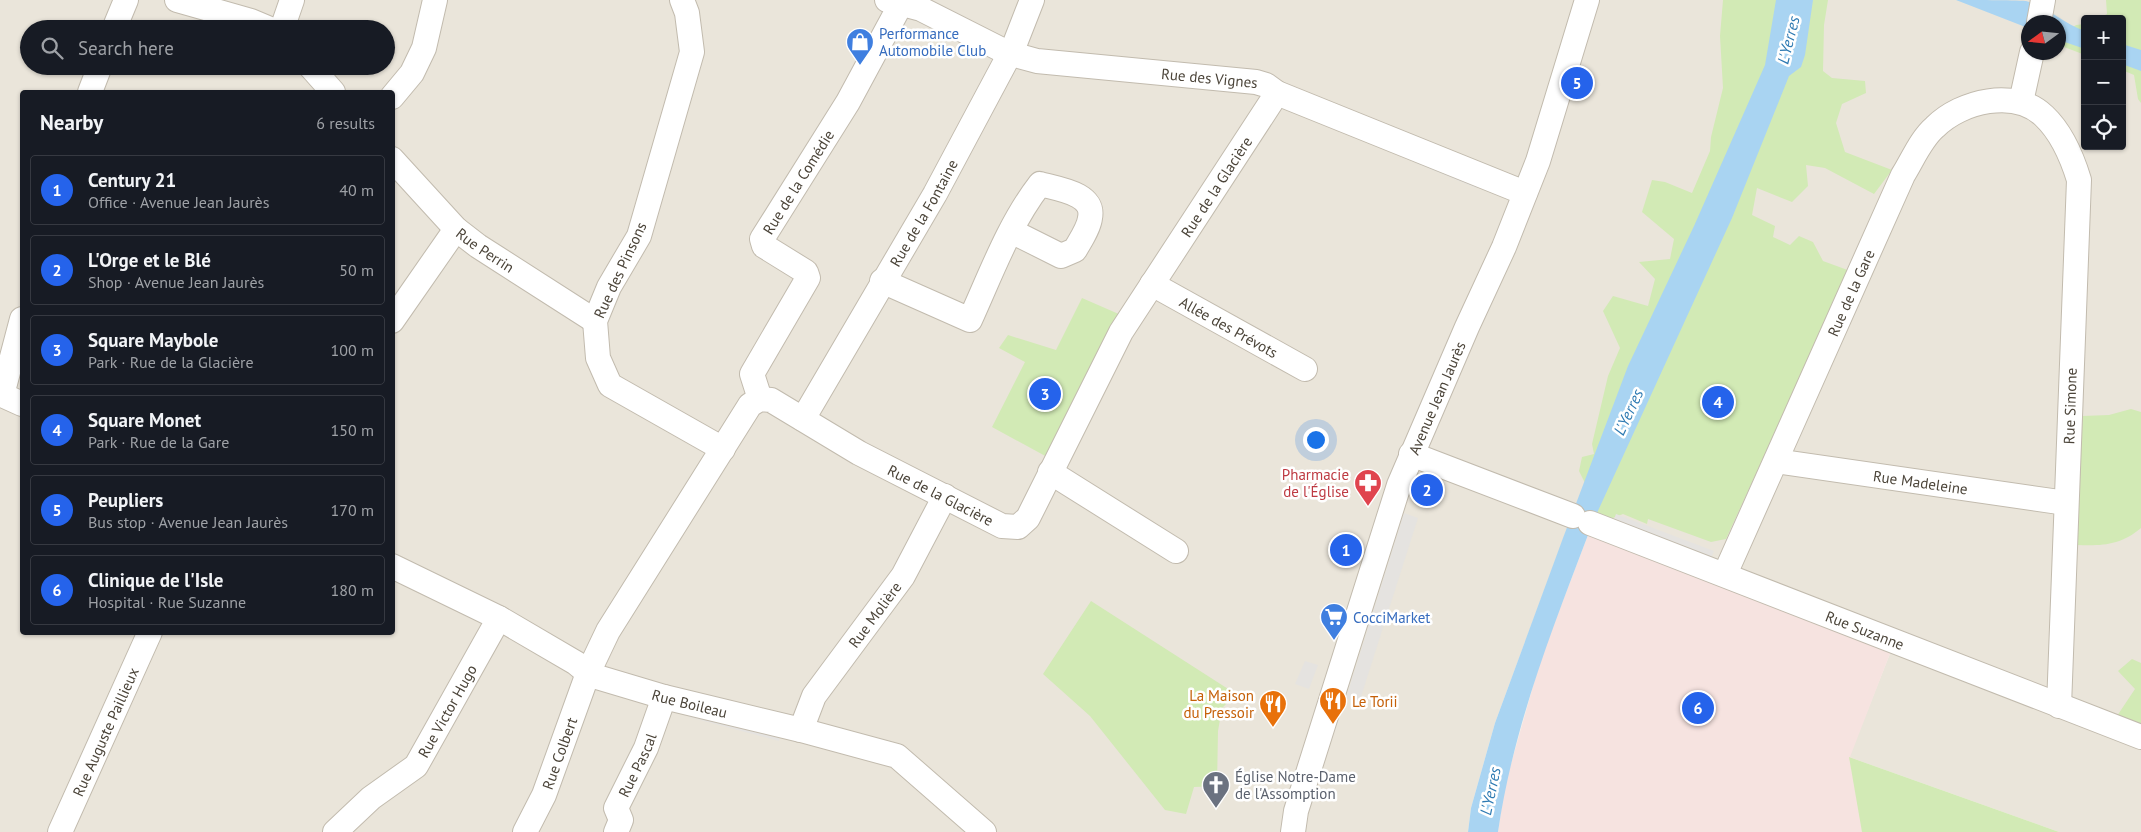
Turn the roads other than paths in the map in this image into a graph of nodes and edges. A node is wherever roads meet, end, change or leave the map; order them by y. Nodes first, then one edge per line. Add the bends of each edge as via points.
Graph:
1 (126, 0) edge
2 (177, 0) edge
3 (292, 0) edge
4 (435, 0) edge
5 (682, 0) edge
6 (1032, 0) edge
7 (1587, 0) edge
8 (897, 1) edge
9 (118, 20) edge
10 (247, 20) edge
11 (285, 20) edge
12 (1008, 53) junction
13 (2030, 60) edge
14 (97, 75) edge
15 (318, 75) edge
16 (91, 90) edge
17 (331, 90) edge
18 (395, 93) edge
19 (1278, 93) junction
20 (2022, 102) junction
21 (395, 161) edge
22 (1524, 193) junction
23 (456, 228) junction
24 (1011, 231) dead end
25 (882, 281) junction
26 (1152, 284) junction
27 (395, 317) edge
28 (595, 321) junction
29 (20, 330) edge
30 (1305, 369) dead end
31 (8, 398) edge
32 (760, 399) junction
33 (803, 419) junction
34 (723, 449) junction
35 (1411, 454) junction
36 (1776, 461) junction
37 (1050, 472) junction
38 (946, 496) junction
39 (2066, 502) junction
40 (1176, 551) dead end
41 (395, 567) edge
42 (1725, 574) junction
43 (499, 618) junction
44 (149, 635) edge
45 (588, 672) junction
46 (664, 698) junction
47 (2059, 706) junction
48 (801, 730) junction
49 (2141, 737) edge
50 (60, 832) edge
51 (335, 832) edge
52 (525, 832) edge
53 (616, 832) edge
54 (984, 832) edge
55 (1293, 832) edge

1 - 9 street
2 - 10 street
3 - 11 street
4 - 18 street via 424,48 412,73
5 - 28 street, Rue des Pinsons via 692,52 640,236 609,287
6 - 12 street, Rue de la Fontaine via 1014,46
7 - 22 street, Avenue Jean Jaurès via 1538,161
8 - 12 street, Rue des Vignes via 921,9
8 - 32 street, Rue de la Comédie via 848,102 762,239 764,246 806,272 808,278 752,374
12 - 19 street, Rue des Vignes via 1037,62 1256,82
12 - 25 street, Rue de la Fontaine via 935,194
13 - 20 street
14 - 16 street
15 - 17 street
19 - 22 street, Rue des Vignes
19 - 26 street, Rue de la Glacière
20 - 36 street, Rue de la Gare via 1988,101 1961,110 1933,128 1922,144 1903,175
20 - 39 street, Rue Simone via 2044,116 2073,159 2079,180
21 - 23 street, Rue Perrin
22 - 35 street, Avenue Jean Jaurès via 1504,247
23 - 27 street
23 - 28 street, Rue Perrin via 478,246
24 - 25 street via 970,320
25 - 33 street, Rue de la Fontaine
26 - 30 street, Allée des Prévots
26 - 37 street, Rue de la Glacière via 1121,332
28 - 34 street, Rue des Pinsons via 598,358 610,385
29 - 31 street
32 - 33 street, Rue de la Glacière via 771,400
32 - 34 street via 750,405
33 - 38 street, Rue de la Glacière via 859,453
34 - 45 street via 608,631
35 - 42 street, Rue Suzanne
35 - 55 street, Avenue Jean Jaurès via 1366,585 1296,811
36 - 39 street, Rue Madeleine
36 - 42 street, Rue de la Gare
37 - 38 street, Rue de la Glacière via 1028,518 1018,526 1002,526
37 - 40 street
38 - 48 street, Rue Molière via 903,576 814,696
39 - 47 street, Rue Simone
41 - 43 street, Rue Boileau
42 - 47 street, Rue Suzanne
43 - 45 street, Rue Boileau
43 - 51 street, Rue Victor Hugo via 416,766 371,798
44 - 50 street, Rue Auguste Paillieux
45 - 46 street, Rue Boileau
45 - 52 street, Rue Colbert via 544,795
46 - 48 street, Rue Boileau
46 - 53 street, Rue Pascal via 646,748 616,808 621,820
47 - 49 street, Rue Suzanne
48 - 54 street, Rue Boileau via 897,756

